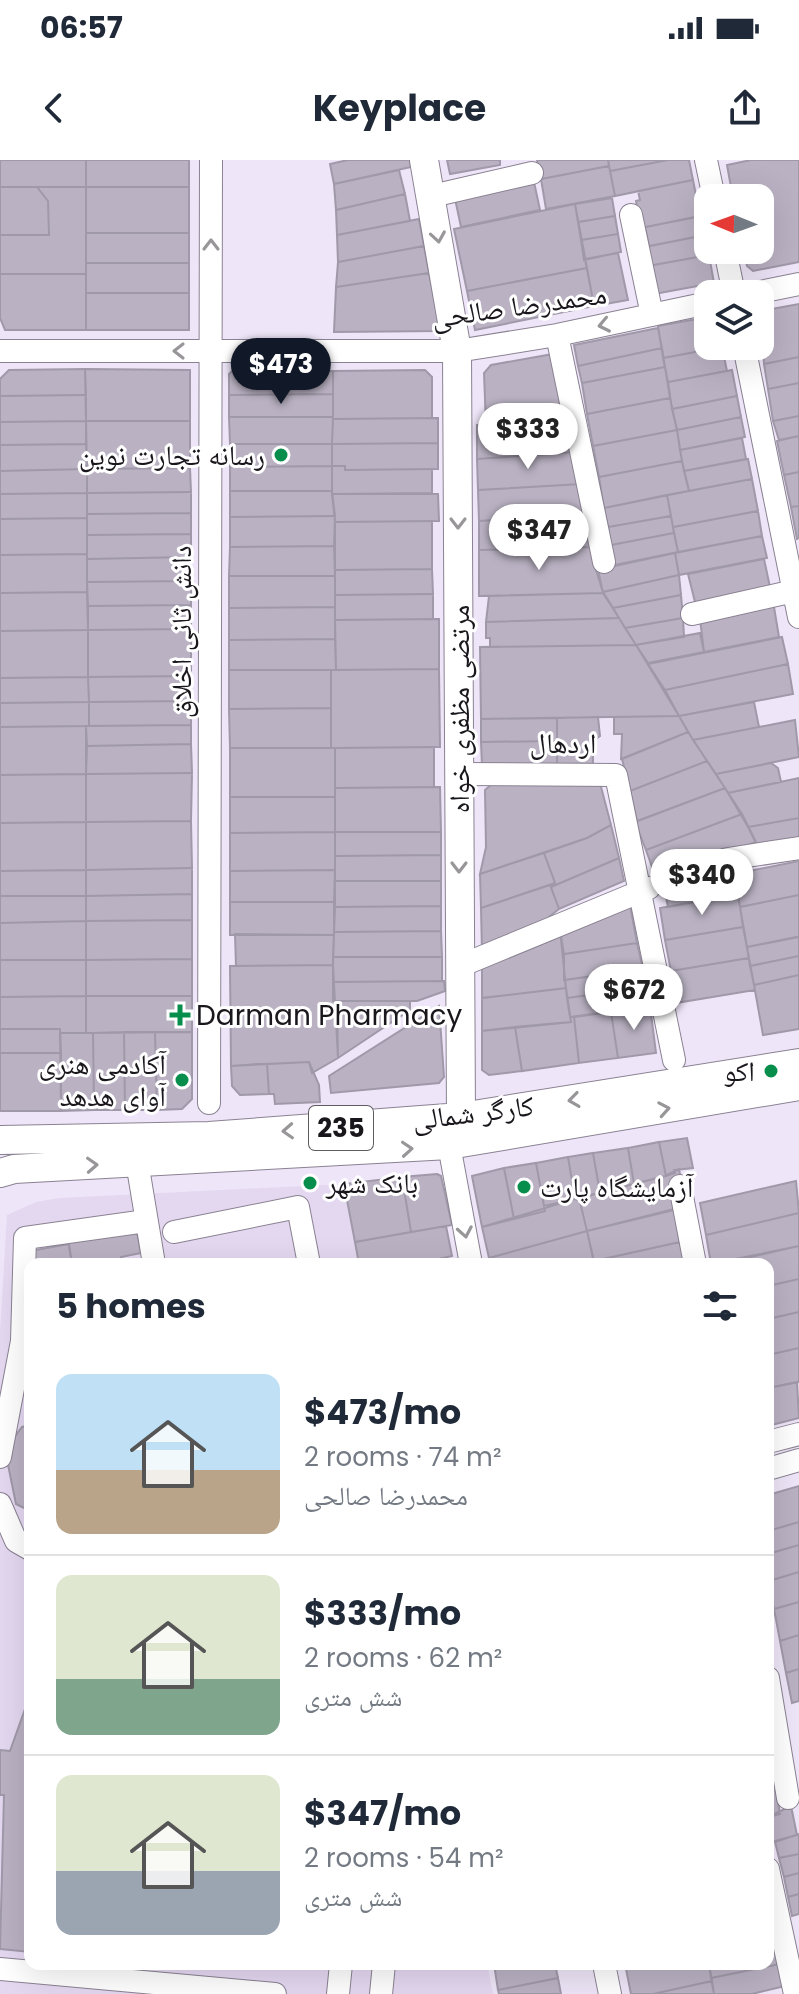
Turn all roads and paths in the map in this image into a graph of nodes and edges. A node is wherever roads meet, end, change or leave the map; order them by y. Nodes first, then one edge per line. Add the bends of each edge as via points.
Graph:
1 (211, 160) edge
2 (424, 160) edge
3 (706, 160) edge
4 (532, 173) dead end
5 (711, 184) edge
6 (432, 196) junction
7 (631, 215) dead end
8 (799, 284) edge
9 (774, 289) edge
10 (694, 306) edge
11 (652, 315) junction
12 (557, 335) junction
13 (0, 351) edge
14 (211, 351) junction
15 (457, 351) junction
16 (747, 360) edge
17 (604, 562) dead end
18 (794, 591) junction
19 (692, 614) dead end
20 (799, 617) edge
21 (459, 774) junction
22 (799, 848) edge
23 (653, 886) junction
24 (460, 966) junction
25 (674, 1060) dead end
26 (799, 1063) edge
27 (799, 1086) edge
28 (209, 1103) dead end
29 (461, 1117) junction
30 (0, 1140) edge
31 (449, 1145) junction
32 (137, 1162) junction
33 (7, 1171) edge
34 (680, 1186) dead end
35 (146, 1221) junction
36 (174, 1232) dead end
37 (25, 1258) edge
38 (153, 1258) edge
39 (308, 1258) edge
40 (470, 1258) edge
41 (694, 1258) edge
42 (24, 1349) edge
43 (799, 1434) edge
44 (774, 1440) edge
45 (0, 1457) edge
46 (799, 1460) edge
47 (774, 1467) edge
48 (0, 1504) edge
49 (24, 1546) edge
50 (774, 1714) edge
51 (788, 1798) dead end
52 (774, 1897) edge
53 (0, 1969) edge
54 (340, 1970) edge
55 (383, 1970) edge
56 (605, 1970) edge
57 (74, 1978) edge
58 (275, 1994) edge
59 (338, 1994) edge
60 (381, 1994) edge
61 (610, 1994) edge
62 (795, 1994) edge

14 -> 1 street, دانش ثانی اخلاق
2 - 6 main road, مرتضی مظفری خواه
3 - 5 street
4 - 6 street
6 -> 15 main road, مرتضی مظفری خواه
7 - 11 street
8 - 9 street
10 - 11 street, محمدرضا صالحی
11 -> 12 street, محمدرضا صالحی
12 - 15 street, محمدرضا صالحی
12 - 17 street
14 -> 13 street, محمدرضا صالحی
14 - 15 street, محمدرضا صالحی
14 - 28 street, دانش ثانی اخلاق
15 -> 21 main road, مرتضی مظفری خواه
16 - 18 street
18 - 19 street
18 - 20 street
21 - 23 street, اردهال via 613,773
21 -> 24 main road, مرتضی مظفری خواه
22 - 23 street via 728,859
23 - 24 street
23 - 25 street, اردهال
24 - 29 main road, مرتضی مظفری خواه
26 -> 29 main road, کارگر شمالی / 235
31 -> 27 main road, کارگر شمالی
29 -> 30 main road, کارگر شمالی / 235 via 209,1136
32 -> 31 main road, کارگر شمالی
31 -> 40 street
33 -> 32 main road, کارگر شمالی
32 - 35 street
34 - 41 street
35 - 37 street via 25,1238
35 - 38 street
36 - 39 street via 298,1207
42 - 45 street
43 - 44 street
46 - 47 street
48 - 49 street via 16,1541
50 - 51 street
52 - 62 street
53 - 57 street
54 - 59 street
55 - 60 street
56 - 61 street
57 - 58 street

